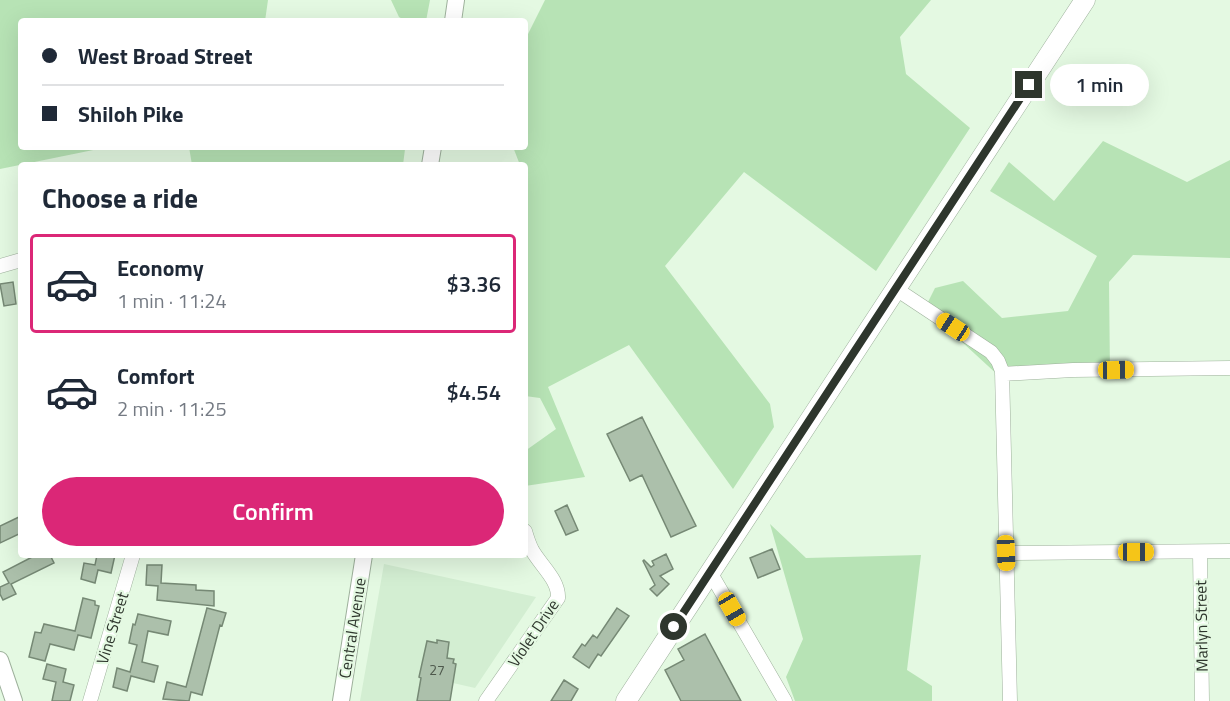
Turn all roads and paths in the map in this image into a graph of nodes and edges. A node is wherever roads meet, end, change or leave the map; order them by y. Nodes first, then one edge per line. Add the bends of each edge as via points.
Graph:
1 (456, 0) edge
2 (1085, 0) edge
3 (453, 18) edge
4 (18, 261) edge
5 (0, 266) edge
6 (896, 289) junction
7 (1230, 368) edge
8 (1002, 374) junction
9 (528, 538) edge
10 (1200, 552) junction
11 (1230, 552) edge
12 (1006, 553) junction
13 (132, 558) edge
14 (364, 558) edge
15 (710, 572) junction
16 (0, 660) edge
17 (14, 701) edge
18 (90, 701) edge
19 (341, 701) edge
20 (486, 701) edge
21 (626, 701) edge
22 (785, 701) edge
23 (1010, 701) edge
24 (1202, 701) edge

1 - 3 main road
2 - 6 highway
4 - 5 street
6 - 8 street via 991,352
6 - 15 highway
7 - 8 street
8 - 12 street
9 - 20 street, Violet Drive via 556,585 558,598
10 - 11 street
10 - 12 street
10 - 24 street, Marlyn Street
12 - 23 street
13 - 18 street, Vine Street
14 - 19 main road, Central Avenue
15 - 21 highway
15 - 22 street
16 - 17 main road

